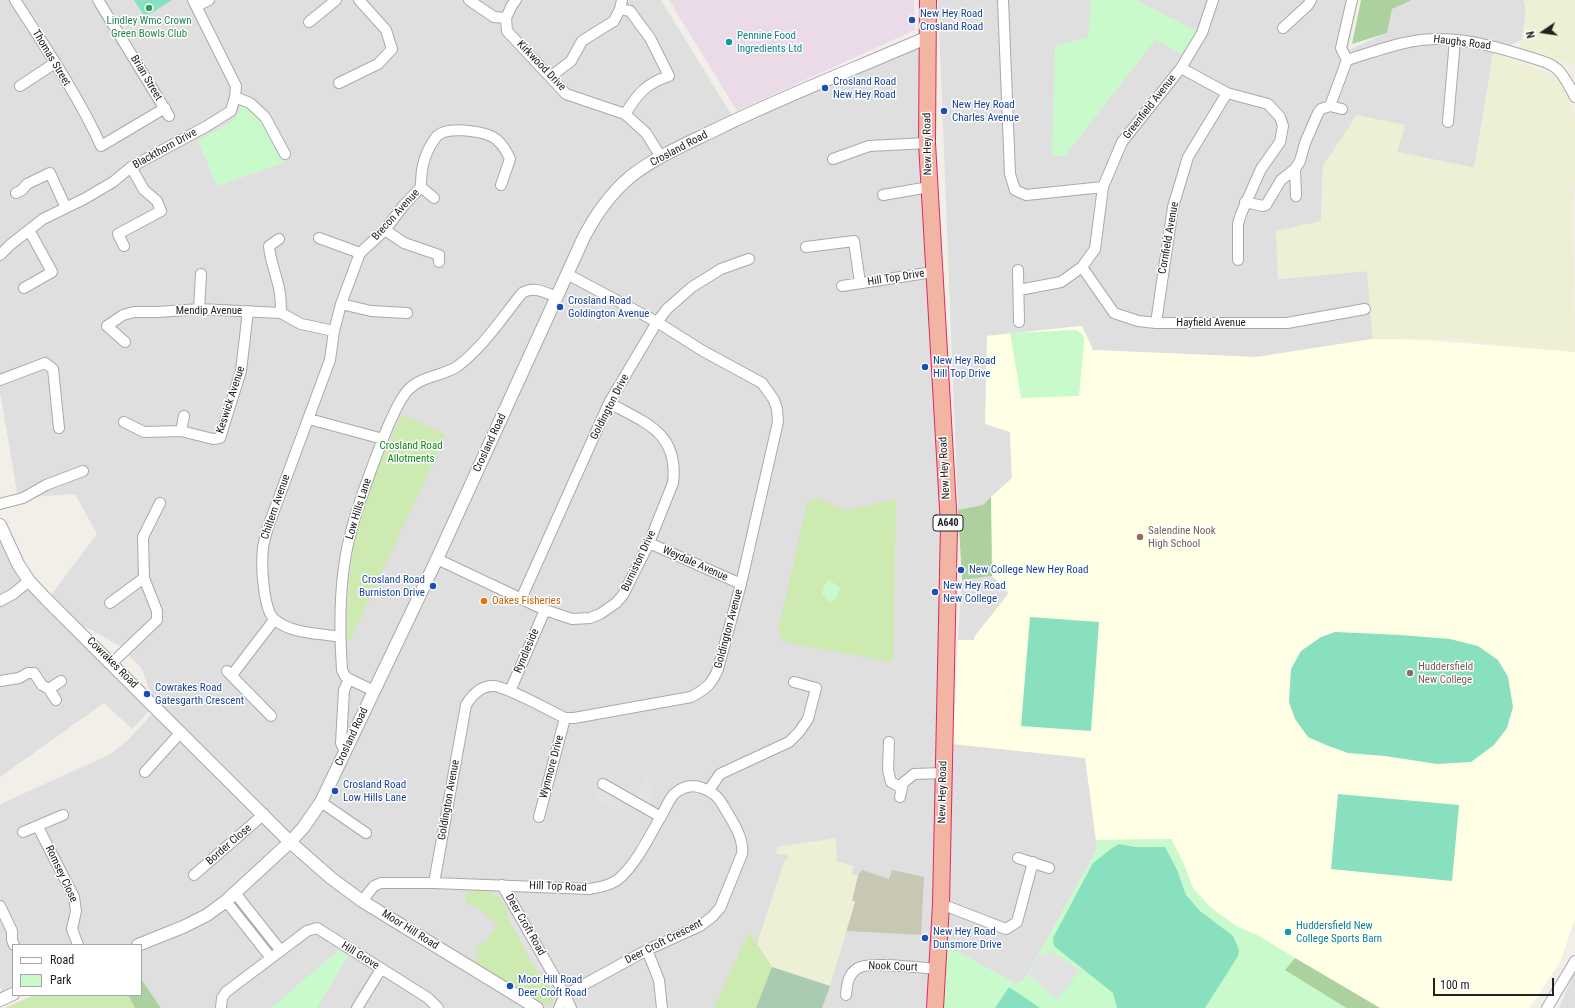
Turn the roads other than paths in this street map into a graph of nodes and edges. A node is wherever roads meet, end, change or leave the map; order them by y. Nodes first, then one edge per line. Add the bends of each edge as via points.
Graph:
1 (15, 0) edge
2 (98, 0) edge
3 (209, 0) edge
4 (336, 0) edge
5 (359, 0) edge
6 (469, 0) edge
7 (516, 0) edge
8 (928, 0) edge
9 (1003, 0) edge
10 (1213, 0) edge
11 (1311, 0) edge
12 (1352, 0) edge
13 (195, 3) edge
14 (621, 5) edge
15 (506, 18) junction
16 (309, 22) dead end
17 (1283, 28) dead end
18 (928, 38) junction
19 (1455, 40) junction
20 (1347, 60) junction
21 (55, 63) junction
22 (1181, 68) junction
23 (550, 77) junction
24 (339, 83) dead end
25 (20, 86) dead end
26 (1227, 93) junction
27 (235, 97) junction
28 (1575, 97) edge
29 (1330, 106) junction
30 (1342, 109) dead end
31 (625, 114) junction
32 (1448, 122) dead end
33 (97, 138) joint
34 (927, 144) junction
35 (285, 154) dead end
36 (661, 157) junction
37 (833, 158) dead end
38 (131, 167) junction
39 (1295, 169) junction
40 (501, 185) dead end
41 (1103, 186) junction
42 (421, 187) junction
43 (929, 187) junction
44 (16, 193) dead end
45 (883, 196) dead end
46 (1296, 196) dead end
47 (434, 198) dead end
48 (1245, 202) junction
49 (66, 208) junction
50 (29, 230) junction
51 (385, 230) junction
52 (319, 238) dead end
53 (279, 239) dead end
54 (124, 246) dead end
55 (806, 247) dead end
56 (360, 253) junction
57 (0, 255) edge
58 (749, 259) dead end
59 (1238, 260) dead end
60 (439, 262) dead end
61 (1082, 267) junction
62 (1018, 270) dead end
63 (933, 272) junction
64 (201, 274) dead end
65 (567, 274) junction
66 (860, 284) junction
67 (842, 286) dead end
68 (24, 288) dead end
69 (1020, 290) junction
70 (557, 296) junction
71 (341, 304) junction
72 (199, 309) junction
73 (1365, 309) dead end
74 (248, 311) junction
75 (281, 313) junction
76 (407, 313) dead end
77 (656, 322) junction
78 (1019, 322) dead end
79 (1156, 323) junction
80 (334, 331) junction
81 (125, 342) dead end
82 (0, 380) edge
83 (609, 403) junction
84 (184, 416) dead end
85 (309, 419) junction
86 (124, 422) dead end
87 (59, 428) dead end
88 (180, 431) junction
89 (383, 439) junction
90 (83, 471) dead end
91 (160, 503) dead end
92 (0, 504) edge
93 (0, 525) edge
94 (649, 543) junction
95 (437, 559) junction
96 (144, 578) junction
97 (30, 581) junction
98 (741, 584) junction
99 (521, 598) junction
100 (0, 601) edge
101 (110, 603) dead end
102 (545, 610) junction
103 (274, 620) junction
104 (340, 636) junction
105 (112, 663) junction
106 (349, 679) junction
107 (0, 681) edge
108 (61, 681) dead end
109 (794, 682) dead end
110 (49, 688) junction
111 (510, 691) junction
112 (374, 692) junction
113 (56, 700) dead end
114 (270, 716) dead end
115 (565, 718) junction
116 (181, 732) junction
117 (888, 742) dead end
118 (346, 751) junction
119 (145, 772) dead end
120 (944, 773) junction
121 (603, 784) dead end
122 (709, 790) junction
123 (321, 802) junction
124 (264, 814) junction
125 (63, 815) dead end
126 (539, 817) dead end
127 (660, 817) junction
128 (38, 827) junction
129 (23, 832) dead end
130 (366, 833) dead end
131 (290, 842) junction
132 (1018, 858) dead end
133 (1032, 862) junction
134 (1049, 868) dead end
135 (194, 875) dead end
136 (434, 883) junction
137 (502, 885) junction
138 (231, 897) junction
139 (362, 901) junction
140 (941, 904) junction
141 (0, 906) edge
142 (14, 944) edge
143 (78, 944) edge
144 (140, 944) edge
145 (281, 950) junction
146 (647, 950) junction
147 (271, 958) junction
148 (1575, 961) edge
149 (381, 969) junction
150 (936, 969) junction
151 (12, 994) edge
152 (565, 995) junction
153 (846, 995) dead end
154 (0, 1000) edge
155 (221, 1008) edge
156 (357, 1008) edge
157 (438, 1008) edge
158 (537, 1008) edge
159 (559, 1008) edge
160 (571, 1008) edge
161 (662, 1008) edge
162 (935, 1008) edge
163 (1547, 1008) edge

1 - 21 street, Thomas Street
2 - 33 street, Brian Street via 167,112 101,146
3 - 13 street
4 - 16 street
5 - 24 street via 386,30 392,49 378,64
6 - 15 street via 494,17
7 - 15 street
8 - 18 highway, New Hey Road / A640
9 - 41 street via 1010,174 1015,190 1026,195
10 - 22 street, Greenfield Avenue via 1202,33
11 - 17 street
12 - 20 street via 1341,48
13 - 27 street via 236,86
14 - 23 street via 614,21 582,41 571,61
14 - 31 street via 630,11 650,38 668,76 657,80 637,95
15 - 23 street, Kirkwood Drive via 507,30
18 - 34 highway, New Hey Road / A640
18 - 36 street, Crosland Road via 750,113
19 - 20 street, Haughs Road via 1431,39 1409,42
19 - 28 street, Haughs Road via 1501,48 1542,61 1556,68
19 - 32 street
20 - 29 street
21 - 25 street
21 - 33 street, Thomas Street
22 - 26 street
22 - 41 street, Greenfield Avenue via 1122,142
23 - 31 street, Kirkwood Drive via 566,94
26 - 48 street via 1268,104 1280,117 1283,126 1280,142
26 - 79 street, Cornfield Avenue via 1188,157 1173,207
27 - 35 street via 250,103 265,117
27 - 38 street, Blackthorn Drive via 231,110 207,126
29 - 30 street
29 - 39 street via 1318,113
31 - 36 street, Kirkwood Drive via 646,132
34 - 37 street via 869,146
34 - 43 highway, New Hey Road / A640
36 - 65 street, Crosland Road via 631,177 596,215
38 - 49 street, Blackthorn Drive via 113,182
38 - 54 street via 144,190 157,201 161,211 118,234
39 - 46 street
39 - 48 street via 1281,180 1266,205
40 - 42 street, Brecon Avenue via 510,159 506,149 491,136 463,130 438,135 426,153 421,170
41 - 61 street, Greenfield Avenue via 1096,249
42 - 47 street, Brecon Avenue
42 - 51 street, Brecon Avenue
43 - 45 street
43 - 63 highway, New Hey Road / A640
44 - 49 street via 27,184 50,173
48 - 59 street via 1238,224
49 - 50 street, Blackthorn Drive via 43,219
50 - 57 street, Blackthorn Drive
50 - 68 street via 52,272
51 - 56 street, Brecon Avenue
51 - 60 street via 404,243 440,255
52 - 56 street
53 - 75 street via 269,246 281,297
55 - 66 street, Hill Top Drive via 854,242
56 - 71 street, Brecon Avenue
58 - 77 street, Goldington Drive via 721,269 692,287
61 - 69 street, Greenfield Avenue via 1061,282
61 - 79 street, Hayfield Avenue via 1114,313 1138,321
62 - 69 street
63 - 66 street, Hill Top Drive
63 - 120 highway, New Hey Road / A640 via 949,526
64 - 72 street
65 - 70 street, Crosland Road
65 - 77 street, Goldington Avenue
66 - 67 street, Hill Top Drive
69 - 78 street
70 - 89 street, Low Hills Lane via 537,289 529,289 522,293 473,353 456,367 419,382 408,390 399,403
70 - 95 street, Crosland Road
71 - 76 street via 371,311
71 - 80 street, Brecon Avenue
72 - 74 street, Mendip Avenue
72 - 81 street, Mendip Avenue via 134,312 123,315 107,326
73 - 79 street, Hayfield Avenue via 1288,323
74 - 75 street, Mendip Avenue
74 - 88 street, Keswick Avenue via 241,371 220,438 213,439
75 - 80 street, Mendip Avenue via 301,324
77 - 83 street, Goldington Drive
77 - 98 street, Goldington Avenue via 762,383 777,409 778,422
80 - 85 street, Chiltern Avenue via 330,360
82 - 87 street via 45,363 53,368
83 - 94 street, Burniston Drive via 653,427 671,451 674,464 673,483
83 - 99 street, Goldington Drive
84 - 88 street
85 - 89 street
85 - 103 street, Chiltern Avenue via 268,527 263,548 262,573 267,605
86 - 88 street, Keswick Avenue via 144,432
89 - 104 street, Low Hills Lane via 350,533 344,566
90 - 92 street via 23,498
91 - 96 street via 143,537
93 - 97 street, Cowrakes Road via 18,564
94 - 98 street, Weydale Avenue
94 - 102 street, Burniston Drive via 623,595 607,610 595,616 572,619
95 - 99 street, Burniston Drive
95 - 112 street, Crosland Road
96 - 101 street
96 - 105 street via 157,611 157,620
97 - 100 street
97 - 105 street, Cowrakes Road
98 - 115 street, Goldington Avenue via 718,669 713,681 704,690 691,697
99 - 102 street, Burniston Drive
102 - 111 street, Ryndleside
103 - 104 street via 295,630
103 - 114 street via 229,673
104 - 106 street, Low Hills Lane via 342,670 344,676
105 - 116 street, Cowrakes Road
106 - 112 street
106 - 118 street via 344,690 341,743
107 - 110 street via 34,673 42,685
108 - 110 street
109 - 122 street via 816,688 808,719 799,732 789,742 720,774
110 - 113 street
111 - 115 street, Goldington Avenue
111 - 136 street, Goldington Avenue via 494,686 481,688 471,696 466,705
112 - 118 street, Crosland Road
115 - 126 street, Wynmore Drive
116 - 119 street
116 - 124 street, Cowrakes Road
117 - 120 street via 888,770 891,782 901,793 904,783 914,774
118 - 123 street, Crosland Road
120 - 140 highway, New Hey Road / A640
121 - 127 street
122 - 127 street, Hill Top Road via 699,786 681,789
122 - 146 street, Deer Croft Crescent via 720,799 736,829 743,847 742,854 720,908 712,917 700,926
123 - 130 street
123 - 131 street, Crosland Road
124 - 131 street, Cowrakes Road
124 - 135 street, Border Close
125 - 128 street
127 - 137 street, Hill Top Road via 632,865 612,883 589,889
128 - 129 street
128 - 143 street, Romsey Close via 74,897 76,911 72,929
131 - 138 street, Crosland Road
131 - 139 street, Moor Hill Road
132 - 133 street
133 - 134 street
133 - 140 street via 1016,922 1006,929
136 - 137 street, Hill Top Road
136 - 139 street, Hill Top Road via 381,883 374,886
137 - 152 street, Deer Croft Road
138 - 144 street, Crosland Road via 207,915
138 - 145 street
138 - 147 street
139 - 158 street, Moor Hill Road
140 - 150 highway, New Hey Road / A640
141 - 142 street via 12,931
145 - 147 street, Hill Grove
145 - 149 street, Hill Grove via 307,931 317,928
146 - 152 street, Deer Croft Crescent
146 - 161 street via 659,980
147 - 155 street, Hill Grove via 226,992 222,998
148 - 163 street
149 - 156 street
149 - 157 street, Hill Grove via 428,998
150 - 153 street, Nook Court via 870,965 858,968 847,981
150 - 162 highway, New Hey Road / A640
151 - 154 street
152 - 159 street
152 - 160 street, Deer Croft Road

